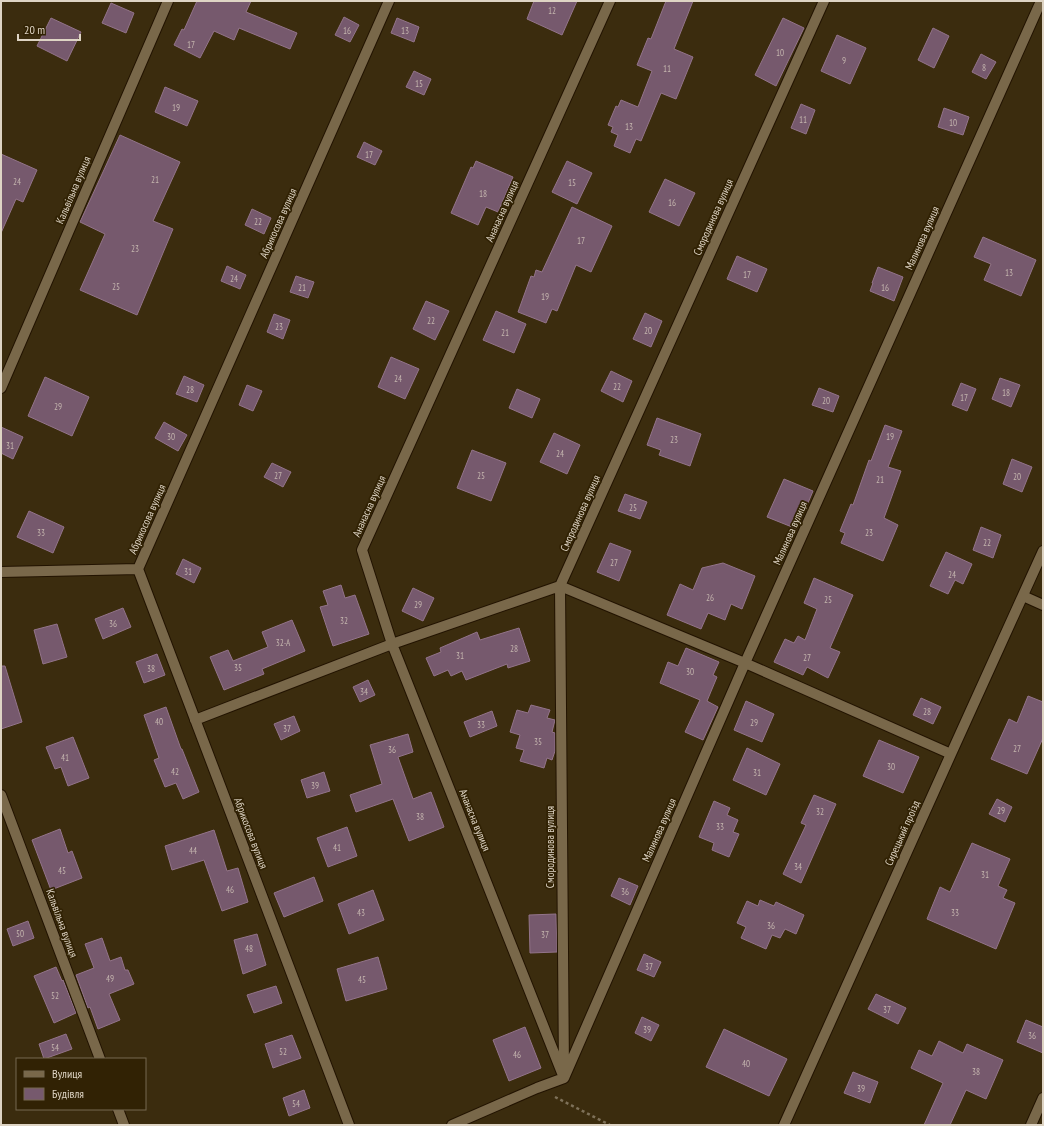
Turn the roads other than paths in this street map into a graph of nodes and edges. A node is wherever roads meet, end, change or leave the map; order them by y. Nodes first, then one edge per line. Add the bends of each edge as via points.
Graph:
1 (168, 1) edge
2 (389, 1) edge
3 (610, 1) edge
4 (824, 1) edge
5 (1041, 1) edge
6 (1, 388) edge
7 (1043, 551) edge
8 (138, 569) junction
9 (1, 572) edge
10 (560, 586) junction
11 (1023, 596) junction
12 (1043, 605) edge
13 (392, 644) junction
14 (745, 663) junction
15 (195, 720) junction
16 (951, 754) junction
17 (1, 795) edge
18 (100, 1058) edge
19 (564, 1078) junction
20 (1043, 1098) edge
21 (118, 1110) edge
22 (124, 1125) edge
23 (349, 1125) edge
24 (452, 1125) edge
25 (784, 1125) edge
26 (1031, 1125) edge

1 - 6 street, Кальвільна вулиця
2 - 8 street, Абрикосова вулиця
3 - 13 street, Ананасна вулиця via 362,550
4 - 10 street, Смородинова вулиця
5 - 14 street, Малинова вулиця
7 - 11 street, Сирецький проїзд
8 - 9 street
8 - 15 street, Абрикосова вулиця
10 - 13 street
10 - 14 street
10 - 19 street, Смородинова вулиця
11 - 12 street
11 - 16 street, Сирецький проїзд
13 - 15 street
13 - 19 street, Ананасна вулиця
14 - 16 street
14 - 19 street, Малинова вулиця
15 - 23 street, Абрикосова вулиця
16 - 25 street, Сирецький проїзд
17 - 18 street, Кальвільна вулиця
19 - 24 street
20 - 26 street
21 - 22 street

